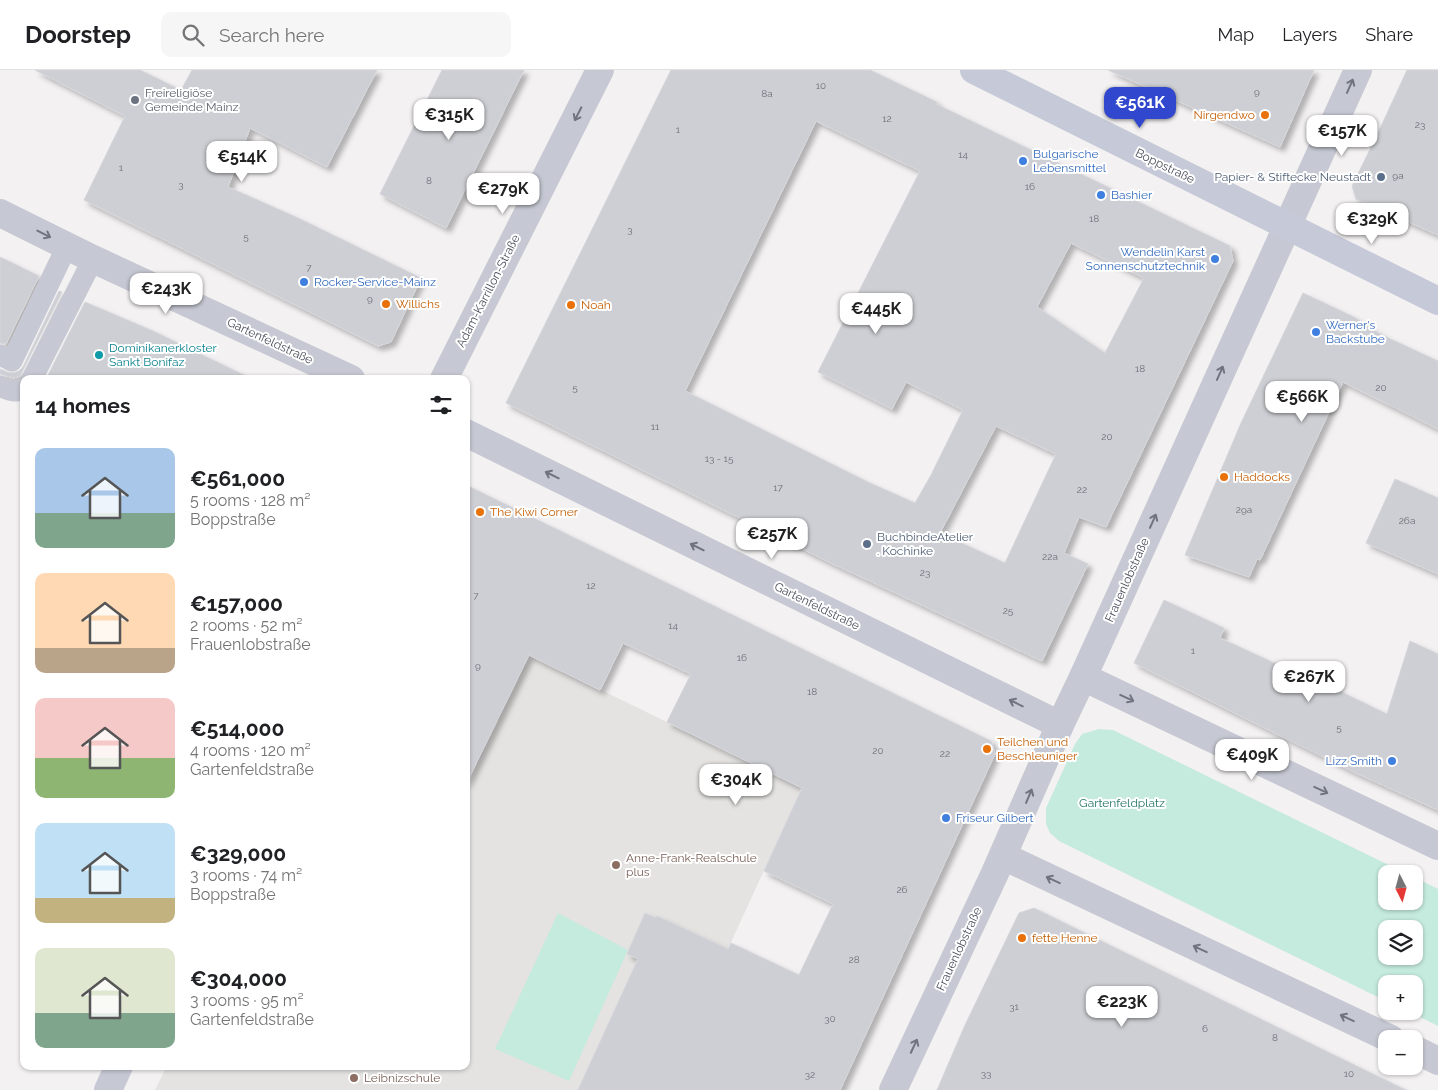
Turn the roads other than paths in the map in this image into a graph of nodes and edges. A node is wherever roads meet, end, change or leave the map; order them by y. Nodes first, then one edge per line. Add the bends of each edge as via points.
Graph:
1 (600, 70) edge
2 (974, 70) edge
3 (1358, 70) edge
4 (0, 213) edge
5 (1288, 226) junction
6 (67, 246) junction
7 (93, 259) junction
8 (1438, 301) edge
9 (0, 355) edge
10 (34, 375) edge
11 (342, 375) edge
12 (446, 375) edge
13 (0, 386) edge
14 (20, 390) edge
15 (470, 435) edge
16 (1083, 677) junction
17 (1060, 725) junction
18 (1438, 846) edge
19 (1003, 856) junction
20 (1378, 1033) edge
21 (1423, 1054) edge
22 (1438, 1061) edge
23 (117, 1070) edge
24 (108, 1090) edge
25 (894, 1090) edge

1 -> 12 street, Adam-Karrillon-Straße
2 - 5 street, Boppstraße
5 -> 3 street, Frauenlobstraße
4 -> 6 street, Gartenfeldstraße
5 - 8 street, Boppstraße
16 -> 5 street, Frauenlobstraße
6 - 7 street, Gartenfeldstraße
6 - 9 lane via 12,361
7 - 10 lane
7 - 11 street, Gartenfeldstraße
13 - 14 lane via 7,390
17 -> 15 street, Gartenfeldstraße
16 - 17 street, Frauenlobstraße
16 -> 18 street
19 -> 17 street, Frauenlobstraße
20 -> 19 street
25 -> 19 street, Frauenlobstraße
21 - 22 street
23 - 24 street

